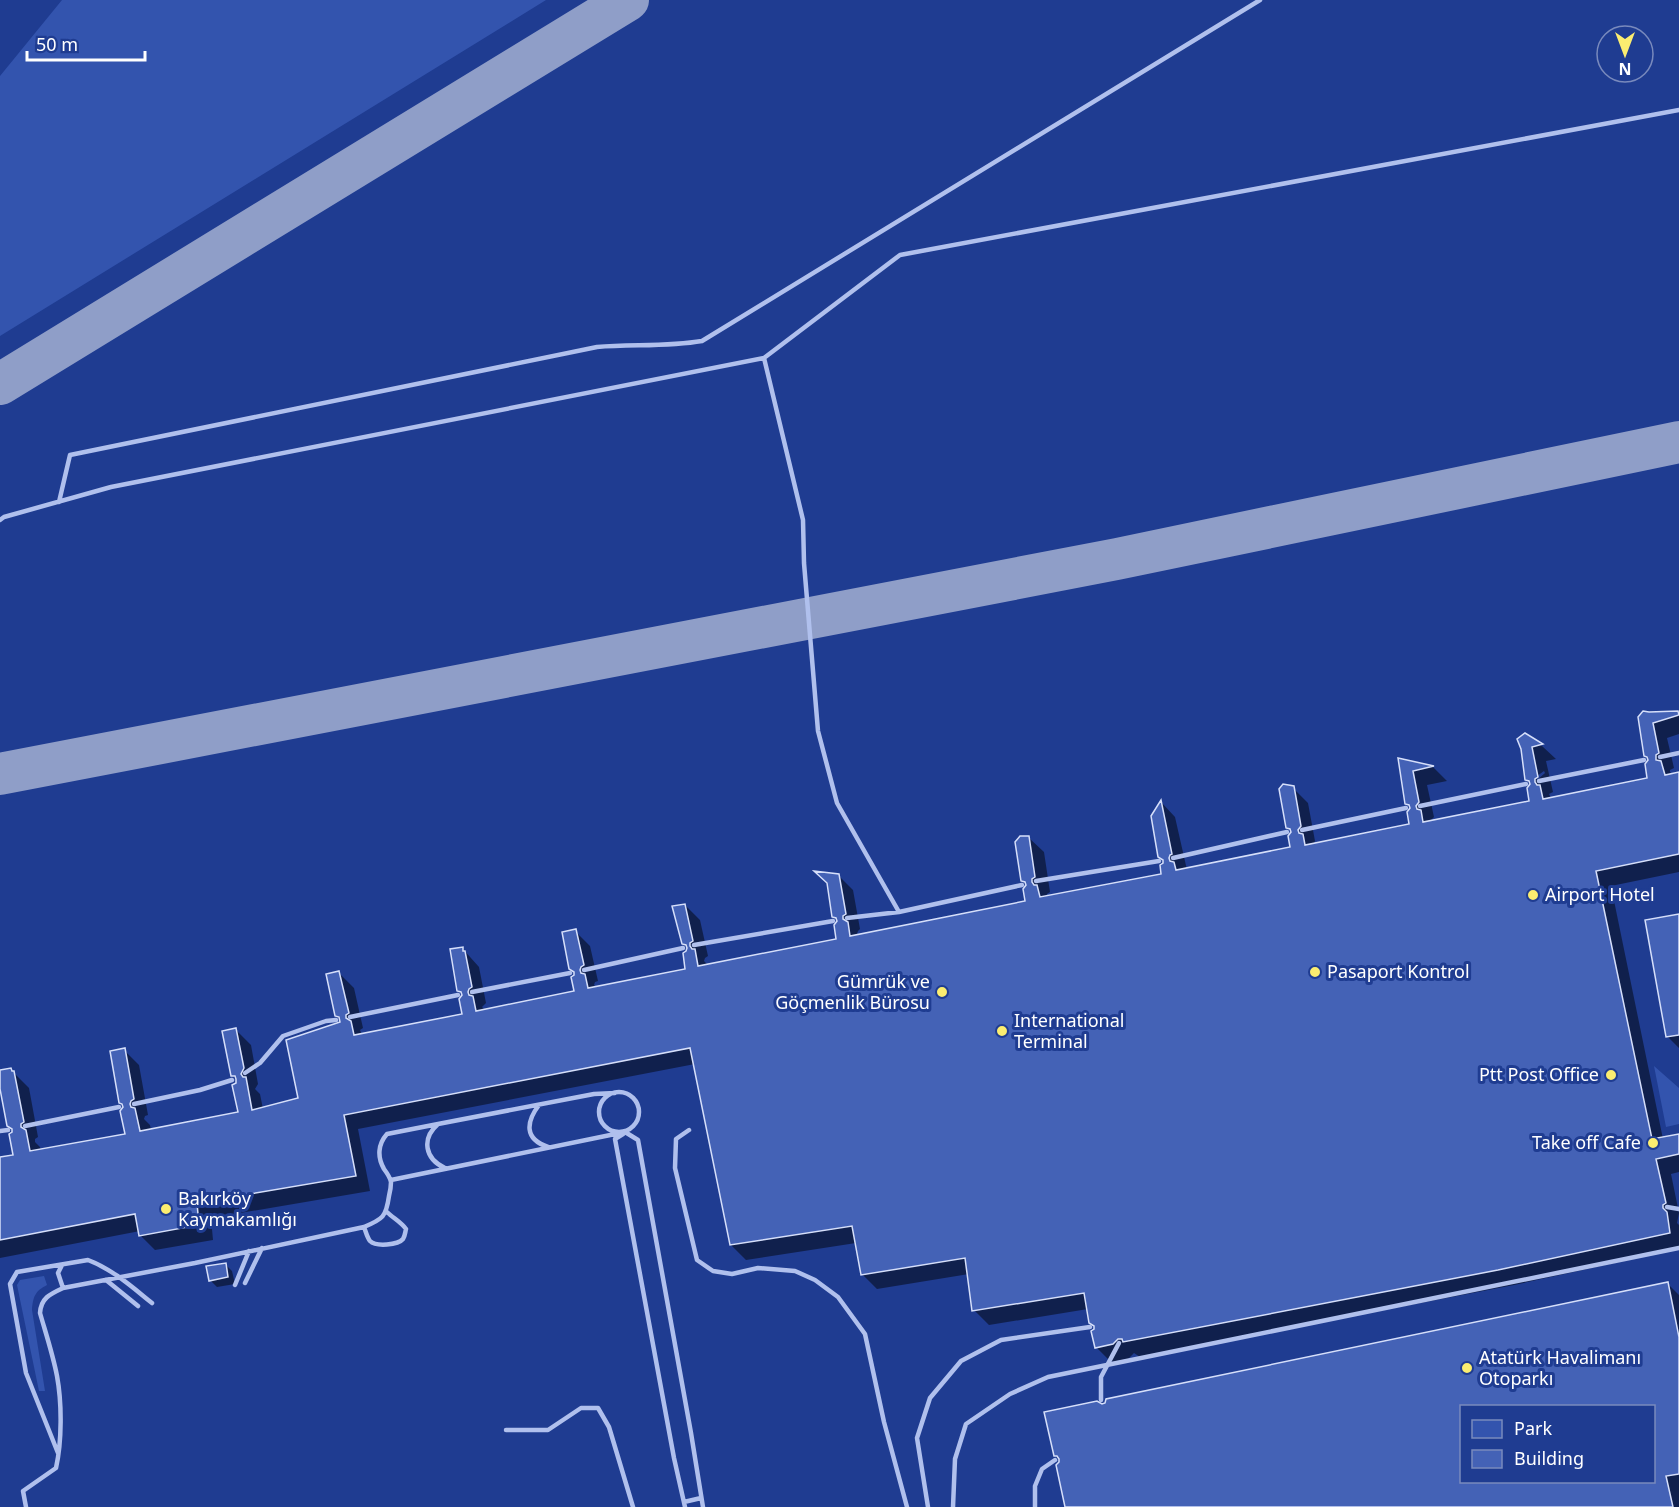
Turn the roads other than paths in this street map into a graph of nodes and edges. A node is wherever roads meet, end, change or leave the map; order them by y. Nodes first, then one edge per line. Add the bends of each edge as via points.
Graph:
1 (1260, 0) edge
2 (1679, 110) edge
3 (764, 358) junction
4 (58, 502) junction
5 (0, 520) edge
6 (1679, 753) edge
7 (1660, 757) dead end
8 (1644, 760) dead end
9 (1539, 782) dead end
10 (1526, 784) dead end
11 (1420, 806) dead end
12 (1406, 808) dead end
13 (1302, 830) dead end
14 (1287, 832) dead end
15 (1173, 858) dead end
16 (1159, 861) dead end
17 (1036, 881) dead end
18 (1022, 885) dead end
19 (899, 912) junction
20 (847, 918) dead end
21 (833, 921) dead end
22 (694, 945) dead end
23 (683, 948) dead end
24 (585, 970) dead end
25 (570, 973) dead end
26 (472, 992) dead end
27 (458, 995) dead end
28 (350, 1017) dead end
29 (336, 1020) dead end
30 (245, 1073) dead end
31 (231, 1080) dead end
32 (615, 1093) junction
33 (134, 1104) dead end
34 (539, 1104) junction
35 (119, 1107) dead end
36 (438, 1124) junction
37 (25, 1126) dead end
38 (8, 1130) dead end
39 (689, 1130) dead end
40 (0, 1131) edge
41 (625, 1132) junction
42 (551, 1148) junction
43 (446, 1168) junction
44 (391, 1180) junction
45 (1667, 1207) dead end
46 (1679, 1209) edge
47 (387, 1212) junction
48 (364, 1227) junction
49 (262, 1248) junction
50 (1679, 1249) edge
51 (249, 1251) junction
52 (63, 1265) junction
53 (119, 1277) junction
54 (106, 1280) junction
55 (245, 1283) dead end
56 (235, 1285) dead end
57 (63, 1288) junction
58 (152, 1303) dead end
59 (138, 1306) dead end
60 (1090, 1327) dead end
61 (1119, 1343) dead end
62 (1101, 1400) dead end
63 (506, 1430) dead end
64 (59, 1455) junction
65 (1055, 1460) dead end
66 (701, 1498) junction
67 (684, 1504) edge
68 (26, 1507) edge
69 (633, 1507) edge
70 (703, 1507) edge
71 (907, 1507) edge
72 (928, 1507) edge
73 (953, 1507) edge
74 (1035, 1507) edge

1 - 4 lane via 702,341 597,348 70,455
2 - 3 lane via 900,255
3 - 4 lane via 122,485
3 - 19 lane via 803,520 818,731 837,803
4 - 5 lane
6 - 7 lane
8 - 9 lane
10 - 11 lane
12 - 13 lane
14 - 15 lane
16 - 17 lane
18 - 19 lane
19 - 20 lane
21 - 22 lane
23 - 24 lane
25 - 26 lane
27 - 28 lane
29 - 30 lane via 283,1036 260,1063
31 - 33 lane
32 - 34 lane
32 - 41 lane via 628,1094 638,1104 639,1118
32 - 41 lane via 604,1099 600,1118 607,1128
34 - 36 lane
34 - 42 lane via 529,1129 536,1141
35 - 37 lane
36 - 43 lane via 428,1138 428,1148 430,1158
36 - 44 lane via 383,1138 380,1158
38 - 40 lane
39 - 71 lane via 676,1139 675,1168 698,1260 712,1271 732,1274 758,1268 795,1271 838,1297 865,1334
41 - 42 lane
41 - 66 lane via 638,1140
41 - 67 lane via 615,1139
42 - 43 lane
43 - 44 lane
44 - 47 lane
45 - 46 lane
47 - 48 lane
47 - 48 lane via 406,1229 401,1241 374,1244
48 - 49 lane
49 - 51 lane
49 - 55 lane
50 - 73 lane via 1048,1377 1010,1394 966,1424 955,1459
51 - 53 lane
51 - 56 lane
52 - 53 lane via 88,1260
52 - 57 lane via 58,1273
52 - 64 lane via 17,1272 10,1284 26,1373
53 - 54 lane
53 - 58 lane
54 - 57 lane
54 - 59 lane
57 - 64 lane via 45,1297 40,1313 57,1377
60 - 72 lane via 1001,1340 961,1361 930,1398 917,1438
61 - 62 lane, bridge via 1101,1377
63 - 69 lane via 548,1430 581,1408 598,1408 609,1427
64 - 68 lane via 56,1468 22,1491
65 - 74 lane via 1042,1469 1035,1486
66 - 67 lane
66 - 70 lane

